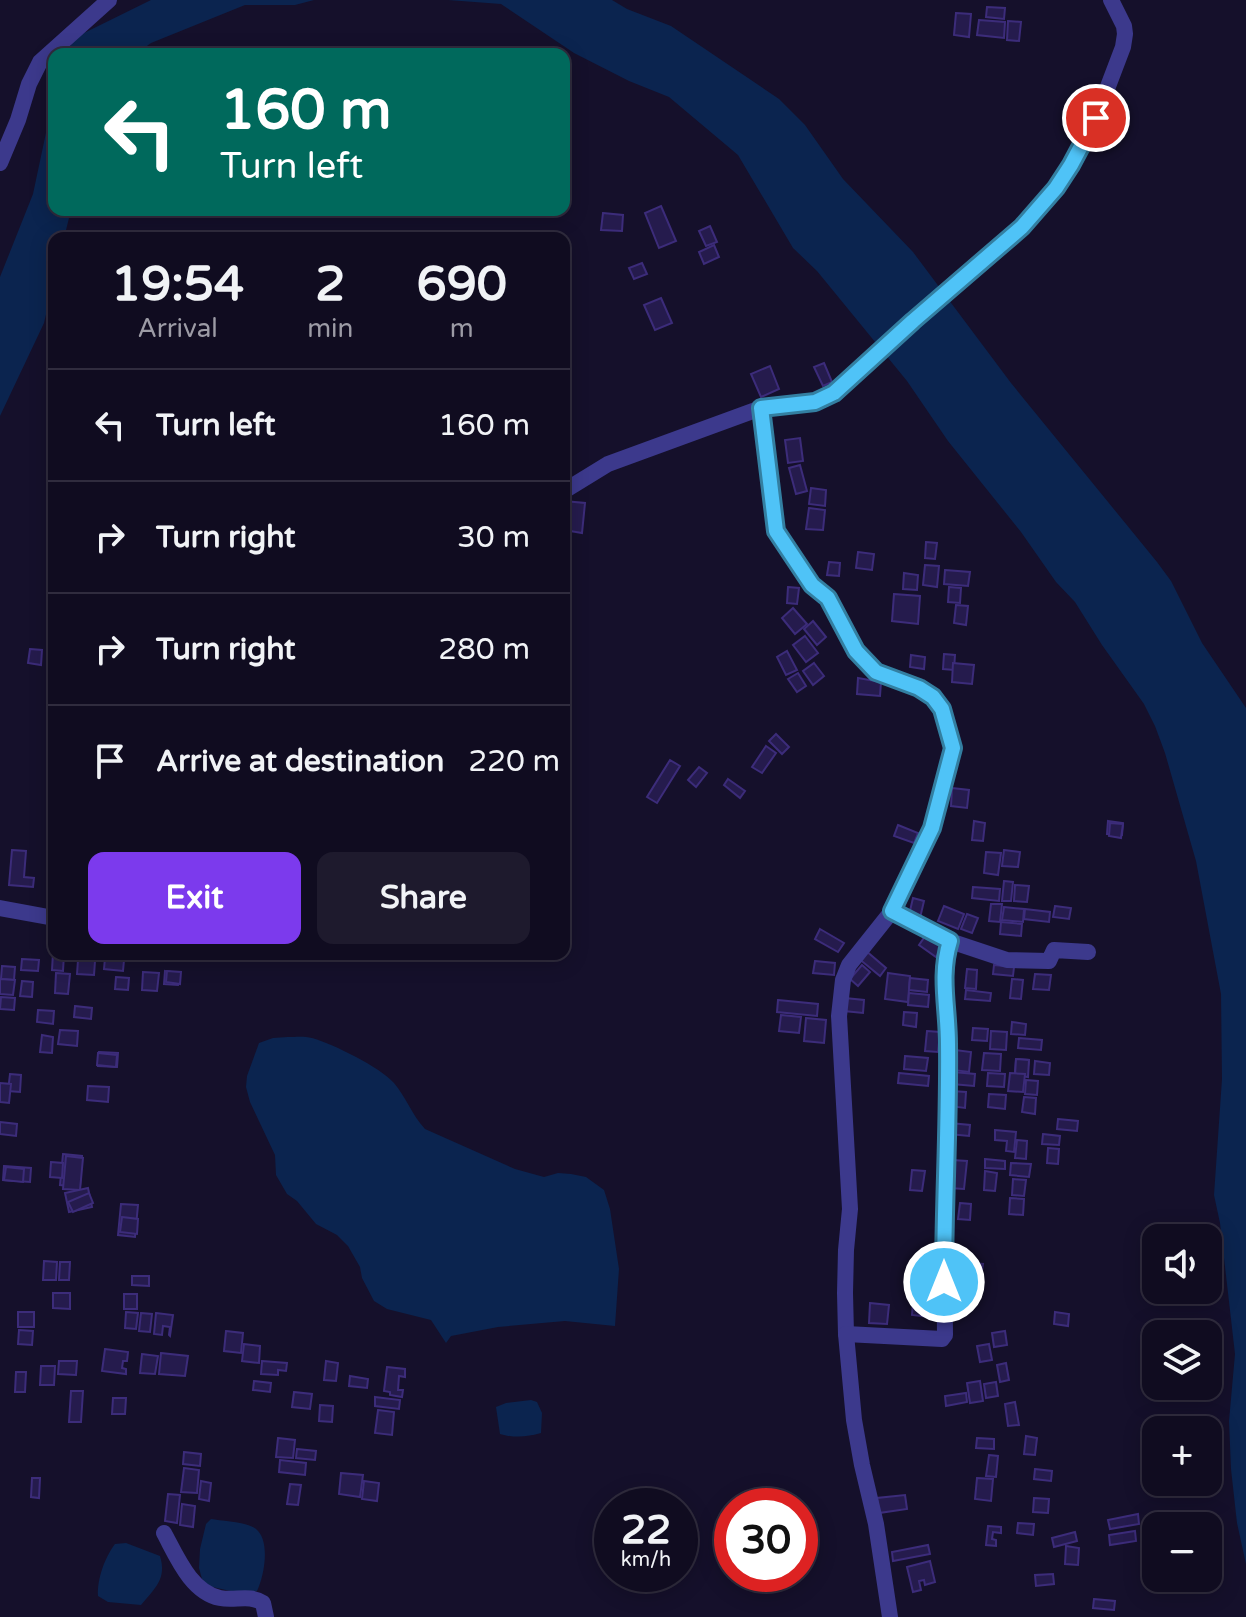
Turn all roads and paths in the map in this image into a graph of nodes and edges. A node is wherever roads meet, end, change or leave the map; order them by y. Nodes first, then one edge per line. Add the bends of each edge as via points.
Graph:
1 (109, 0) edge
2 (1111, 0) edge
3 (56, 48) edge
4 (48, 55) edge
5 (0, 163) edge
6 (761, 408) junction
7 (570, 487) edge
8 (0, 908) edge
9 (892, 911) junction
10 (48, 917) edge
11 (950, 941) junction
12 (1088, 952) dead end
13 (846, 1334) junction
14 (164, 1533) dead end
15 (266, 1617) edge
16 (890, 1617) edge

1 - 3 street
2 - 6 street via 1124,26 1123,47 1096,118 1039,208 834,393 815,402
4 - 5 street via 29,84
6 - 7 street via 608,464
6 - 9 street via 776,531 812,585 828,598 856,651 876,672 933,697 953,748 932,828
8 - 10 street
9 - 11 street
9 - 13 street via 849,965 839,1016 850,1209
11 - 12 street via 1014,962 1049,961 1055,949
11 - 13 street via 943,973 948,1042 945,1335 942,1339
13 - 16 street via 854,1420
14 - 15 street via 196,1586 219,1598 256,1598

